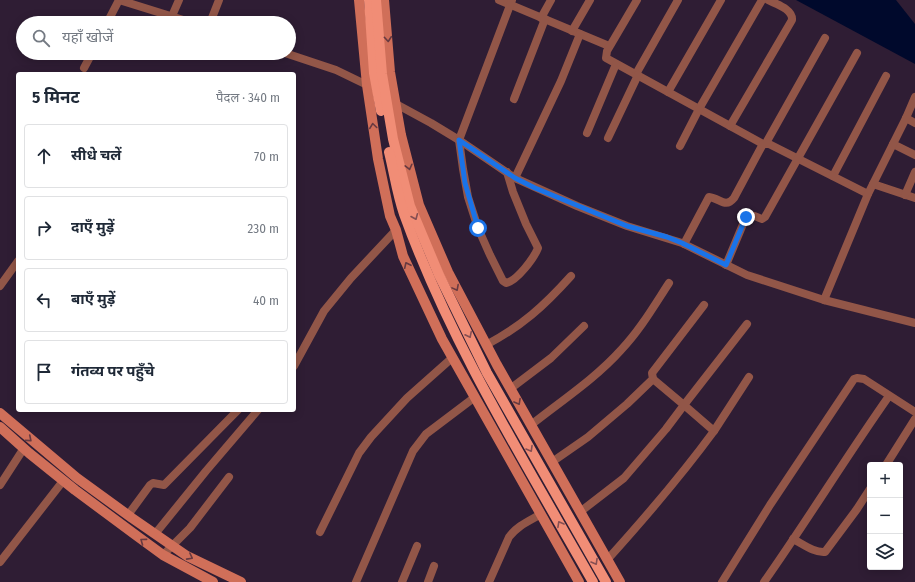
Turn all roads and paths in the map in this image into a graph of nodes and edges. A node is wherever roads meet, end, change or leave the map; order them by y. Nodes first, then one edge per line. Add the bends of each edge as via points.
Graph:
1 (119, 0) edge
2 (179, 0) edge
3 (219, 0) edge
4 (359, 0) edge
5 (369, 0) edge
6 (376, 0) edge
7 (384, 0) edge
8 (499, 0) edge
9 (551, 0) edge
10 (590, 0) edge
11 (637, 0) edge
12 (678, 0) edge
13 (721, 0) edge
14 (762, 0) edge
15 (768, 0) edge
16 (511, 2) edge
17 (111, 16) edge
18 (172, 16) joint
19 (213, 16) edge
20 (543, 19) junction
21 (576, 32) junction
22 (825, 38) dead end
23 (610, 46) junction
24 (857, 54) dead end
25 (296, 57) edge
26 (88, 60) edge
27 (616, 64) junction
28 (84, 68) dead end
29 (637, 74) junction
30 (886, 76) dead end
31 (368, 84) junction
32 (668, 92) junction
33 (915, 98) edge
34 (514, 99) dead end
35 (396, 104) junction
36 (700, 109) junction
37 (906, 118) junction
38 (915, 122) edge
39 (730, 126) junction
40 (587, 133) dead end
41 (608, 138) dead end
42 (459, 140) junction
43 (765, 143) junction
44 (893, 144) junction
45 (680, 146) dead end
46 (915, 155) edge
47 (798, 159) junction
48 (507, 172) junction
49 (915, 172) edge
50 (833, 176) junction
51 (515, 178) junction
52 (873, 184) junction
53 (868, 194) junction
54 (905, 195) junction
55 (915, 198) edge
56 (396, 230) junction
57 (684, 244) junction
58 (16, 264) edge
59 (726, 265) junction
60 (571, 276) dead end
61 (669, 283) dead end
62 (0, 286) edge
63 (824, 300) junction
64 (704, 305) dead end
65 (915, 323) edge
66 (747, 324) dead end
67 (584, 326) dead end
68 (486, 345) junction
69 (452, 358) junction
70 (296, 362) edge
71 (749, 377) dead end
72 (652, 378) junction
73 (510, 389) junction
74 (889, 396) junction
75 (475, 397) junction
76 (684, 405) junction
77 (236, 412) edge
78 (256, 412) edge
79 (915, 412) edge
80 (0, 413) edge
81 (915, 419) edge
82 (531, 425) junction
83 (0, 427) edge
84 (714, 431) junction
85 (24, 448) junction
86 (552, 462) junction
87 (888, 462) edge
88 (228, 477) dead end
89 (63, 480) junction
90 (0, 485) edge
91 (867, 494) edge
92 (580, 512) junction
93 (541, 514) junction
94 (128, 516) junction
95 (320, 532) dead end
96 (155, 534) junction
97 (793, 539) junction
98 (172, 546) junction
99 (417, 546) dead end
100 (163, 555) junction
101 (607, 560) junction
102 (0, 562) edge
103 (434, 566) dead end
104 (213, 582) edge
105 (241, 582) edge
106 (356, 582) edge
107 (402, 582) edge
108 (428, 582) edge
109 (489, 582) edge
110 (579, 582) edge
111 (593, 582) edge
112 (606, 582) edge
113 (620, 582) edge
114 (722, 582) edge
115 (764, 582) edge

1 - 17 street
1 - 18 street
2 - 18 street
3 - 19 street
4 - 31 main road
111 -> 5 main road via 478,379 437,295 404,212 389,153 374,73
6 -> 112 main road via 382,74 393,139 410,206 487,372
7 -> 35 main road via 390,72
8 - 16 street
9 - 20 street
10 - 21 street
11 - 23 street
12 - 29 street
13 - 32 street
14 - 36 street
15 - 39 street via 790,12 793,17
16 - 20 street
16 - 42 street
20 - 21 street
20 - 34 street
21 - 23 street
21 - 51 street via 558,87
22 - 43 street
23 - 27 street via 606,58
24 - 47 street
25 - 31 street
26 - 28 street
27 - 29 street
27 - 40 street
29 - 32 street
29 - 41 street
30 - 50 street
56 -> 31 main road via 390,216 378,159
32 - 36 street
33 - 37 street
35 - 42 street
35 -> 68 main road via 401,135 419,205 448,272
36 - 39 street
36 - 45 street
37 - 38 street
37 - 44 street
39 - 43 street
42 - 48 street
42 - 48 street via 465,183 478,228 506,283 523,271 538,248
43 - 47 street
43 - 57 street via 734,198 726,204 709,197
44 - 46 street
44 - 52 street
47 - 50 street
47 - 59 street via 765,217 746,217
48 - 51 street
49 - 54 street
50 - 53 street
51 - 57 street via 627,226
52 - 53 street
52 - 54 street
53 - 63 street
54 - 55 street
69 -> 56 main road via 403,256
56 - 70 street via 324,311
57 - 59 street
58 - 62 street
59 - 63 street via 747,276
60 - 68 street via 530,318
61 - 82 street via 637,331 620,351
63 - 65 street
64 - 72 street via 652,373
66 - 76 street
67 - 73 street via 550,358
68 - 73 main road
69 - 75 main road
69 - 95 street via 407,398 371,436 359,453
71 - 84 street
72 - 76 street
72 - 86 street via 594,433
73 -> 82 main road
74 - 79 street
74 - 97 street via 850,450
74 - 114 street via 864,379 853,380
75 - 93 main road
75 - 106 street via 426,434 413,450
76 - 84 street
76 - 92 street via 624,478
77 - 94 street via 167,482 150,485
78 - 96 street
80 -> 94 main road via 77,478
81 - 87 street
82 - 86 main road
83 - 85 main road
84 - 101 street
85 - 89 main road
85 - 90 street
86 - 92 main road
88 - 98 street via 190,528
100 -> 89 main road
89 - 102 street
91 - 97 street via 825,552 815,551
92 - 101 main road
93 - 109 street via 514,530
93 - 110 main road
94 - 96 main road
96 - 98 main road
97 - 115 street
98 - 100 street
98 -> 105 main road
99 - 107 street
100 - 104 main road
101 - 113 main road
103 - 108 street

